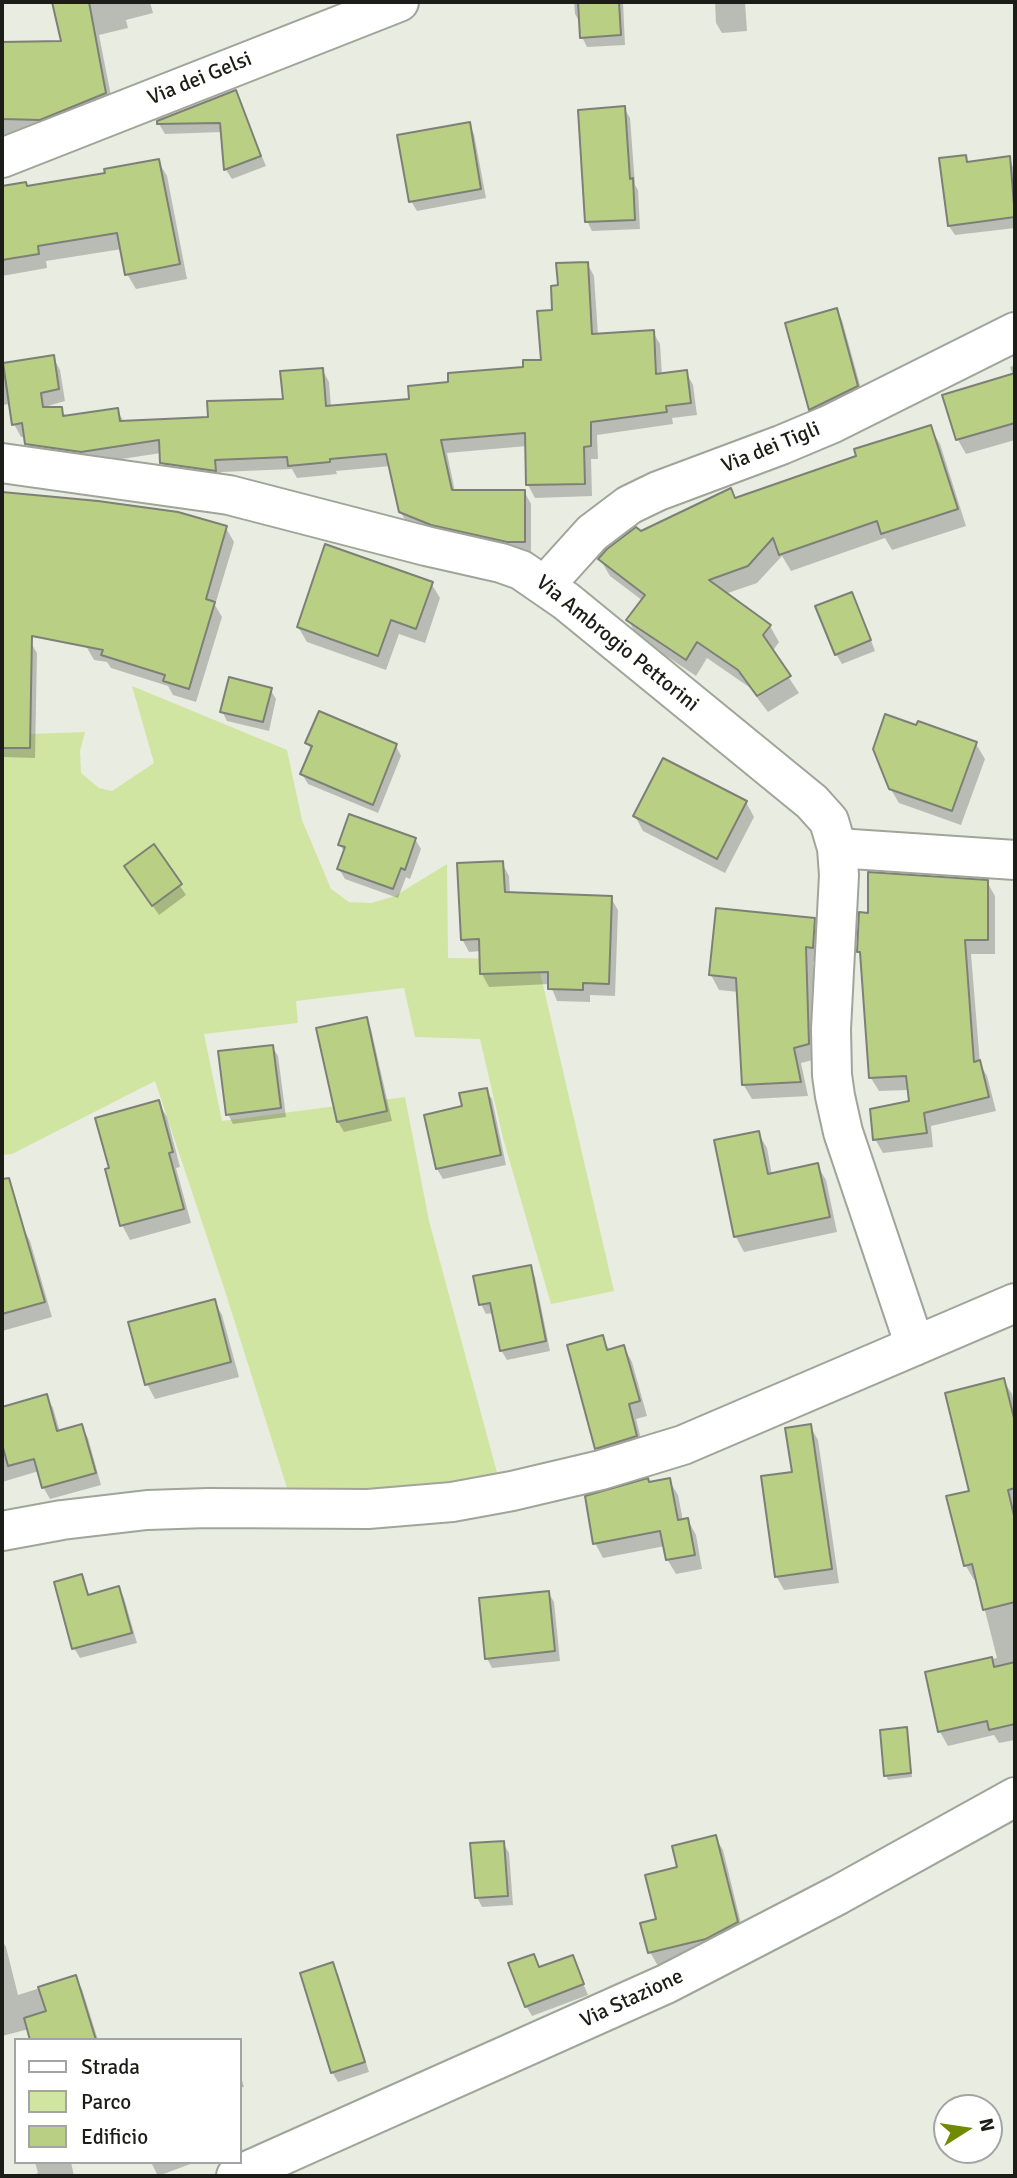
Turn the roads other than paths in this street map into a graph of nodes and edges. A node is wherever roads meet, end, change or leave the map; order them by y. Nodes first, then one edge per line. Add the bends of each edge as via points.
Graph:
1 (398, 2) edge
2 (2, 158) edge
3 (1015, 332) edge
4 (2, 463) edge
5 (545, 585) junction
6 (837, 848) junction
7 (1015, 859) edge
8 (1015, 1303) edge
9 (915, 1346) junction
10 (2, 1531) edge
11 (1015, 1797) edge
12 (236, 2176) edge

1 - 2 street, Via dei Gelsi
3 - 5 street, Via dei Tigli via 852,414 629,505 592,533
4 - 5 street, Via Ambrogio Pettorini via 252,499 501,563
5 - 6 street, Via Ambrogio Pettorini via 812,802 829,821
6 - 7 street
6 - 9 street, Via Ambrogio Pettorini via 831,1041 835,1096
8 - 9 street
9 - 10 street via 683,1445 491,1496 368,1509 147,1510
11 - 12 street, Via Stazione via 666,1984

